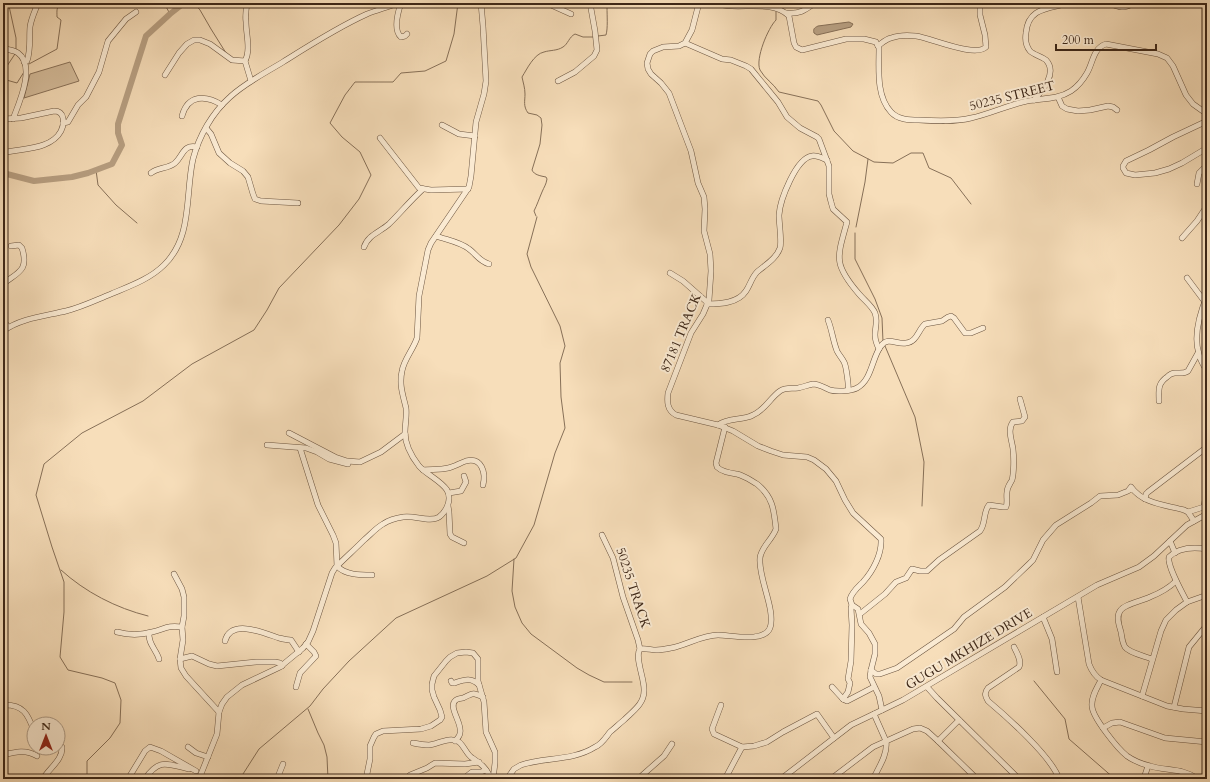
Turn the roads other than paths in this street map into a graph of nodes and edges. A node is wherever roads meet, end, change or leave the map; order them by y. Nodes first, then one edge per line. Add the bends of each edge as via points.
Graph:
1 (38, 3) edge
2 (247, 3) edge
3 (400, 3) edge
4 (481, 3) edge
5 (550, 3) edge
6 (590, 3) edge
7 (700, 3) edge
8 (710, 3) edge
9 (815, 3) edge
10 (980, 3) edge
11 (1069, 3) edge
12 (1110, 3) edge
13 (1133, 3) edge
14 (1203, 3) edge
15 (1207, 7) edge
16 (136, 12) dead end
17 (786, 13) junction
18 (571, 14) dead end
19 (406, 34) dead end
20 (685, 43) junction
21 (878, 46) junction
22 (3, 48) edge
23 (245, 61) junction
24 (24, 62) junction
25 (164, 75) dead end
26 (251, 81) junction
27 (558, 81) dead end
28 (1058, 97) junction
29 (1034, 100) junction
30 (222, 105) junction
31 (1117, 110) dead end
32 (1207, 114) edge
33 (182, 116) dead end
34 (3, 119) edge
35 (13, 119) junction
36 (1207, 121) edge
37 (63, 123) junction
38 (442, 125) dead end
39 (206, 128) junction
40 (475, 136) junction
41 (380, 138) dead end
42 (197, 147) junction
43 (1207, 148) edge
44 (3, 152) edge
45 (827, 160) junction
46 (1207, 165) edge
47 (151, 174) dead end
48 (1197, 184) dead end
49 (423, 189) junction
50 (468, 189) junction
51 (298, 203) dead end
52 (1207, 206) edge
53 (436, 236) junction
54 (1182, 238) dead end
55 (11, 246) dead end
56 (364, 247) dead end
57 (489, 264) dead end
58 (670, 273) dead end
59 (1186, 278) dead end
60 (3, 284) edge
61 (1206, 299) edge
62 (708, 303) junction
63 (3, 320) edge
64 (828, 320) dead end
65 (8, 327) junction
66 (983, 328) dead end
67 (3, 331) edge
68 (879, 350) junction
69 (1198, 353) junction
70 (1207, 371) edge
71 (848, 390) junction
72 (1020, 399) dead end
73 (1159, 401) dead end
74 (718, 425) junction
75 (725, 427) junction
76 (289, 433) dead end
77 (405, 434) junction
78 (267, 445) dead end
79 (1207, 447) edge
80 (300, 448) junction
81 (360, 462) junction
82 (423, 470) junction
83 (464, 476) dead end
84 (483, 485) dead end
85 (1207, 487) edge
86 (449, 493) junction
87 (1145, 500) junction
88 (448, 506) junction
89 (1206, 507) edge
90 (1188, 512) junction
91 (1207, 514) edge
92 (1194, 521) junction
93 (602, 535) dead end
94 (1170, 541) junction
95 (464, 543) dead end
96 (1207, 549) edge
97 (1175, 553) junction
98 (337, 566) junction
99 (174, 574) dead end
100 (372, 575) dead end
101 (1176, 581) junction
102 (1207, 595) edge
103 (1078, 597) junction
104 (1187, 602) junction
105 (852, 605) junction
106 (860, 614) junction
107 (1043, 617) junction
108 (1207, 625) edge
109 (182, 627) junction
110 (117, 632) dead end
111 (149, 633) junction
112 (225, 641) dead end
113 (306, 644) junction
114 (1014, 647) dead end
115 (640, 649) junction
116 (298, 652) junction
117 (159, 659) dead end
118 (180, 659) junction
119 (1152, 659) junction
120 (282, 666) junction
121 (871, 670) junction
122 (1057, 672) dead end
123 (1101, 680) junction
124 (450, 681) dead end
125 (479, 685) junction
126 (296, 687) dead end
127 (832, 687) dead end
128 (874, 687) junction
129 (928, 687) junction
130 (1142, 696) junction
131 (483, 697) junction
132 (843, 699) junction
133 (1207, 702) edge
134 (3, 705) edge
135 (721, 705) dead end
136 (1174, 707) junction
137 (882, 710) junction
138 (1206, 711) edge
139 (219, 712) junction
140 (874, 714) junction
141 (28, 716) edge
142 (959, 720) junction
143 (1103, 728) junction
144 (834, 738) junction
145 (938, 740) junction
146 (455, 741) junction
147 (886, 741) junction
148 (1207, 742) edge
149 (413, 743) dead end
150 (672, 744) dead end
151 (742, 746) junction
152 (188, 747) dead end
153 (26, 752) edge
154 (3, 755) edge
155 (60, 756) edge
156 (208, 757) junction
157 (479, 762) junction
158 (283, 764) dead end
159 (1148, 766) junction
160 (486, 770) junction
161 (200, 775) edge
162 (410, 775) dead end
163 (43, 779) edge
164 (128, 779) edge
165 (145, 779) edge
166 (277, 779) edge
167 (366, 779) edge
168 (463, 779) edge
169 (492, 779) edge
170 (506, 779) edge
171 (638, 779) edge
172 (725, 779) edge
173 (782, 779) edge
174 (831, 779) edge
175 (873, 779) edge
176 (977, 779) edge
177 (1019, 779) edge
178 (1059, 779) edge
179 (1145, 779) edge
180 (1197, 779) edge

1 - 24 street via 30,28 28,58 27,62
2 - 23 street via 248,44
3 - 19 street via 397,30 401,37
3 - 26 street via 345,25
4 - 40 street via 486,81
5 - 18 street
6 - 27 street via 597,50 594,56 575,72
7 - 20 street
8 - 17 street via 775,8
9 - 17 street via 799,13
10 - 21 street via 986,40 986,47 982,50 954,47 913,36 893,37
11 - 29 street via 1041,10 1029,20 1026,32 1029,50 1044,59 1049,69 1048,80
12 - 13 street via 1122,8
14 - 15 street
16 - 37 street via 112,35 99,72 86,97 68,122
17 - 21 street via 789,16 794,43 802,50 846,39 864,39 876,42
20 - 45 street via 751,69 778,102 786,117 817,137
20 - 62 street, 87181 TRACK via 653,51 647,62 651,74 669,93 691,151 704,197 704,231 711,271
21 - 29 street, 50235 STREET via 881,96 892,113 899,117 962,120
22 - 24 street via 19,54
23 - 25 street via 232,60 210,44 194,40 179,53
23 - 26 street
24 - 35 street via 26,80
26 - 30 street
28 - 29 street, 50235 STREET
28 - 31 street via 1062,106 1067,109 1078,111 1108,106
28 - 32 street, 50235 STREET via 1078,85 1097,49 1110,44 1166,58 1173,66 1186,95
30 - 33 street via 199,98 188,104
30 - 39 street
34 - 35 street
35 - 37 street via 58,111 62,115
36 - 43 street via 1126,162 1123,168 1126,173 1135,175 1155,173 1182,163
37 - 44 street via 58,135 46,144
38 - 40 street via 459,134
39 - 42 street
39 - 51 street via 219,154 248,176 255,199 261,202
40 - 50 street
41 - 49 street via 416,185
42 - 47 street via 187,148 173,165
42 - 65 street via 184,230 175,251 158,271 82,306
45 - 62 street via 810,156 799,165 791,177 780,209 781,245 773,258 754,275 743,295 723,303
45 - 68 street via 830,174 829,194 833,209 847,220 839,261 845,276 875,314 875,336
46 - 48 street via 1199,173
49 - 50 street
49 - 56 street via 390,223 370,237
50 - 53 street
52 - 54 street
53 - 57 street via 468,248 480,260
53 - 77 street via 428,250 422,279 417,338 402,372 400,385 406,412
55 - 60 street via 19,245 22,248 24,263 19,273
58 - 62 street
59 - 61 street
61 - 69 street via 1198,323
62 - 74 street, 87181 TRACK via 689,338 668,393 667,403 670,411 676,415
63 - 65 street
64 - 71 street via 838,353 845,363
65 - 67 street
66 - 68 street via 966,334 950,316 942,322 925,324 909,343 890,341 883,344
68 - 71 street via 867,378 859,387
69 - 70 street
69 - 73 street via 1188,372 1171,374 1161,381
71 - 74 street via 833,391 813,384 784,389 761,411 745,418 725,420
72 - 106 street via 1026,417 1022,421 1013,422 1010,427 1014,452 1006,507 989,505 980,531 927,571 910,570 906,578 896,582
74 - 75 street, 87181 TRACK
75 - 105 street, 87181 TRACK via 771,451 814,460 836,481 853,513 881,539 875,563 851,596
75 - 115 street via 717,467 722,471 746,477 764,490 773,509 776,529 760,558 769,604 769,629 754,637 713,635 672,648
76 - 81 street via 335,457
77 - 81 street via 381,452
77 - 82 street via 411,452
78 - 80 street
79 - 87 street via 1148,492
80 - 81 street via 312,450 337,462
80 - 98 street via 318,505 336,543
82 - 84 street via 444,469 472,461 484,469
82 - 86 street
83 - 86 street via 466,482 461,491
85 - 89 street
86 - 88 street
87 - 90 street
87 - 121 street via 1131,487 1118,495 1100,496 1056,525 1043,540 1029,564 1005,587 964,617 954,629 902,666 880,674
88 - 95 street via 450,534
88 - 98 street via 442,515 433,520 410,516 383,524
89 - 90 street
90 - 92 street
91 - 92 street, GUGU MKHIZE DRIVE
92 - 94 street, GUGU MKHIZE DRIVE
93 - 115 street, 50235 TRACK via 613,558
94 - 97 street
94 - 103 street, GUGU MKHIZE DRIVE via 1139,567
96 - 97 street via 1192,547
97 - 101 street via 1168,560
98 - 100 street via 343,572
98 - 113 street via 332,573 313,631
99 - 109 street via 184,594
101 - 104 street
101 - 119 street via 1164,591 1123,607 1118,614 1126,648
102 - 104 street
103 - 107 street, GUGU MKHIZE DRIVE
103 - 123 street via 1089,664 1093,674
104 - 119 street via 1166,620
105 - 106 street
105 - 132 street via 851,661 848,679 850,683
106 - 121 street via 862,624 875,644
107 - 122 street via 1052,639
107 - 129 street, GUGU MKHIZE DRIVE
108 - 136 street via 1189,647
109 - 111 street via 169,626
109 - 118 street
110 - 111 street via 134,635
111 - 117 street
112 - 116 street via 227,634 241,628 291,640
113 - 116 street
113 - 126 street via 316,656 300,673
114 - 178 street via 1020,661 1019,667 988,688 985,696 1043,754
115 - 170 street, 50235 TRACK via 638,657 644,686 642,700 601,743 579,755 521,765
116 - 120 street
118 - 120 street via 192,656 217,666 256,662 275,662
118 - 139 street via 183,673
119 - 130 street
120 - 139 street via 239,687 222,704
121 - 128 street via 870,677
123 - 130 street
123 - 143 street via 1092,709
124 - 125 street via 454,683 470,680
125 - 131 street
125 - 167 street via 478,662 473,653 457,653 446,661 434,676 432,684 441,719 427,728 383,731 376,734 370,746
127 - 132 street
128 - 132 street via 847,701
128 - 137 street
129 - 137 street, GUGU MKHIZE DRIVE
129 - 142 street
130 - 136 street
131 - 146 street via 474,693 454,702 454,712 461,729
131 - 169 street via 486,732 494,752
133 - 138 street
134 - 141 street via 15,706 24,710
135 - 151 street via 712,730 714,734
136 - 138 street
137 - 140 street, GUGU MKHIZE DRIVE
139 - 156 street via 217,732
140 - 144 street, GUGU MKHIZE DRIVE via 851,725
140 - 147 street
142 - 145 street
142 - 177 street
143 - 148 street via 1120,722 1165,738
143 - 159 street via 1123,753
144 - 151 street via 817,714 767,742
144 - 173 street, GUGU MKHIZE DRIVE
145 - 147 street via 920,728
145 - 176 street
146 - 149 street
146 - 157 street
147 - 174 street via 866,751
147 - 175 street via 886,749
150 - 171 street via 664,756
151 - 172 street
152 - 156 street
153 - 154 street via 16,751
155 - 163 street
156 - 161 street
157 - 160 street
157 - 162 street via 435,763
158 - 166 street
159 - 179 street
159 - 180 street via 1186,772
160 - 168 street via 472,772
160 - 169 street
161 - 164 street via 150,747
161 - 165 street via 161,764 153,768

